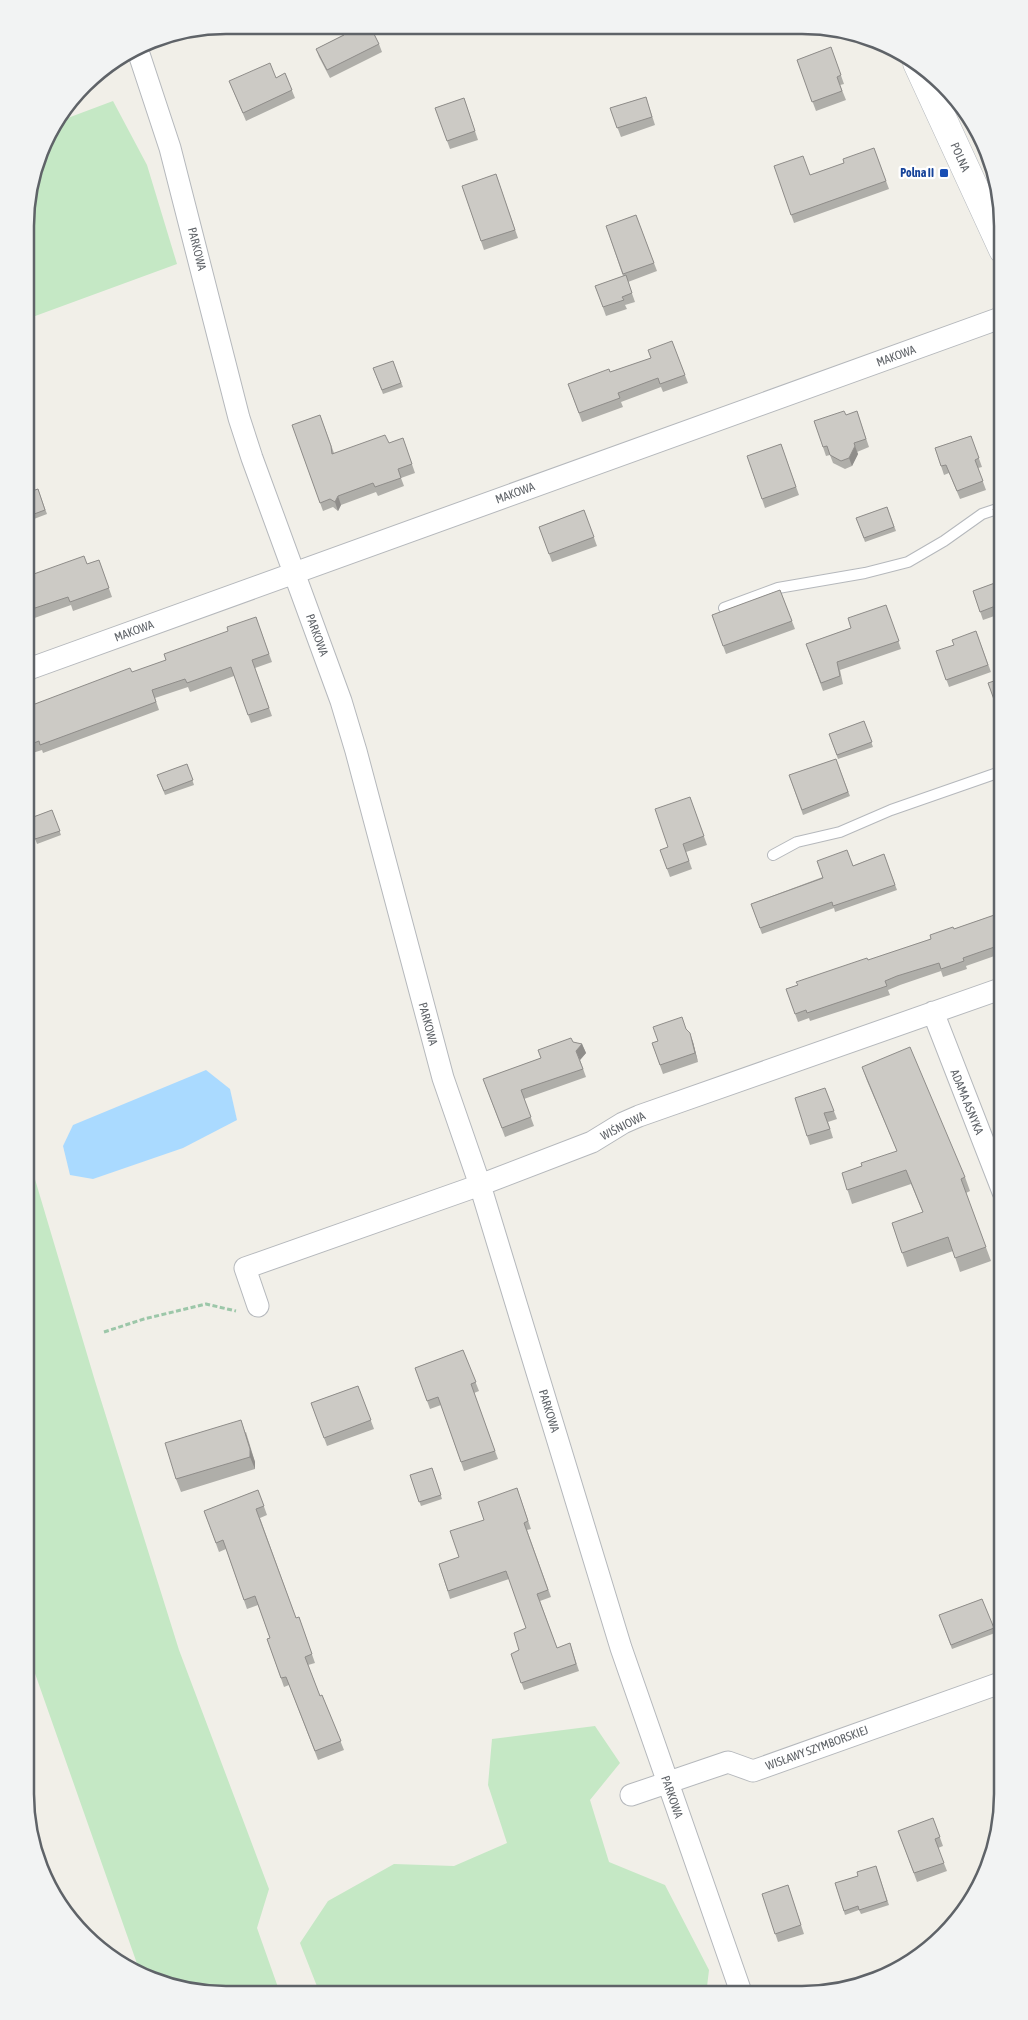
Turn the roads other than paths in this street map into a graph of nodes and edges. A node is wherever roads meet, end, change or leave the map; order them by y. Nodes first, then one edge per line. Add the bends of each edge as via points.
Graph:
1 (138, 55) edge
2 (925, 77) edge
3 (994, 230) edge
4 (994, 320) edge
5 (994, 510) edge
6 (294, 573) junction
7 (724, 608) edge
8 (34, 667) edge
9 (994, 774) edge
10 (773, 855) dead end
11 (994, 991) edge
12 (933, 1012) junction
13 (994, 1169) edge
14 (480, 1185) junction
15 (249, 1309) road end
16 (994, 1685) edge
17 (667, 1782) junction
18 (631, 1795) dead end
19 (739, 1986) edge

1 - 6 street, PARKOWA via 170,148 239,418
2 - 3 street, POLNA
4 - 6 street, MAKOWA
5 - 7 lane via 982,514 908,562 778,588
6 - 8 street, MAKOWA
6 - 14 street, PARKOWA via 341,701 443,1078
9 - 10 lane via 891,810 840,832 797,842
11 - 12 street, WIŚNIOWA
12 - 13 street, ADAMA ASNYKA
12 - 14 street, WIŚNIOWA via 639,1116 592,1142
14 - 15 street, WIŚNIOWA via 245,1268
14 - 17 street, PARKOWA via 621,1648
16 - 17 street, WISŁAWY SZYMBORSKIEJ via 753,1770 728,1762
17 - 18 street, WISŁAWY SZYMBORSKIEJ
17 - 19 street, PARKOWA

